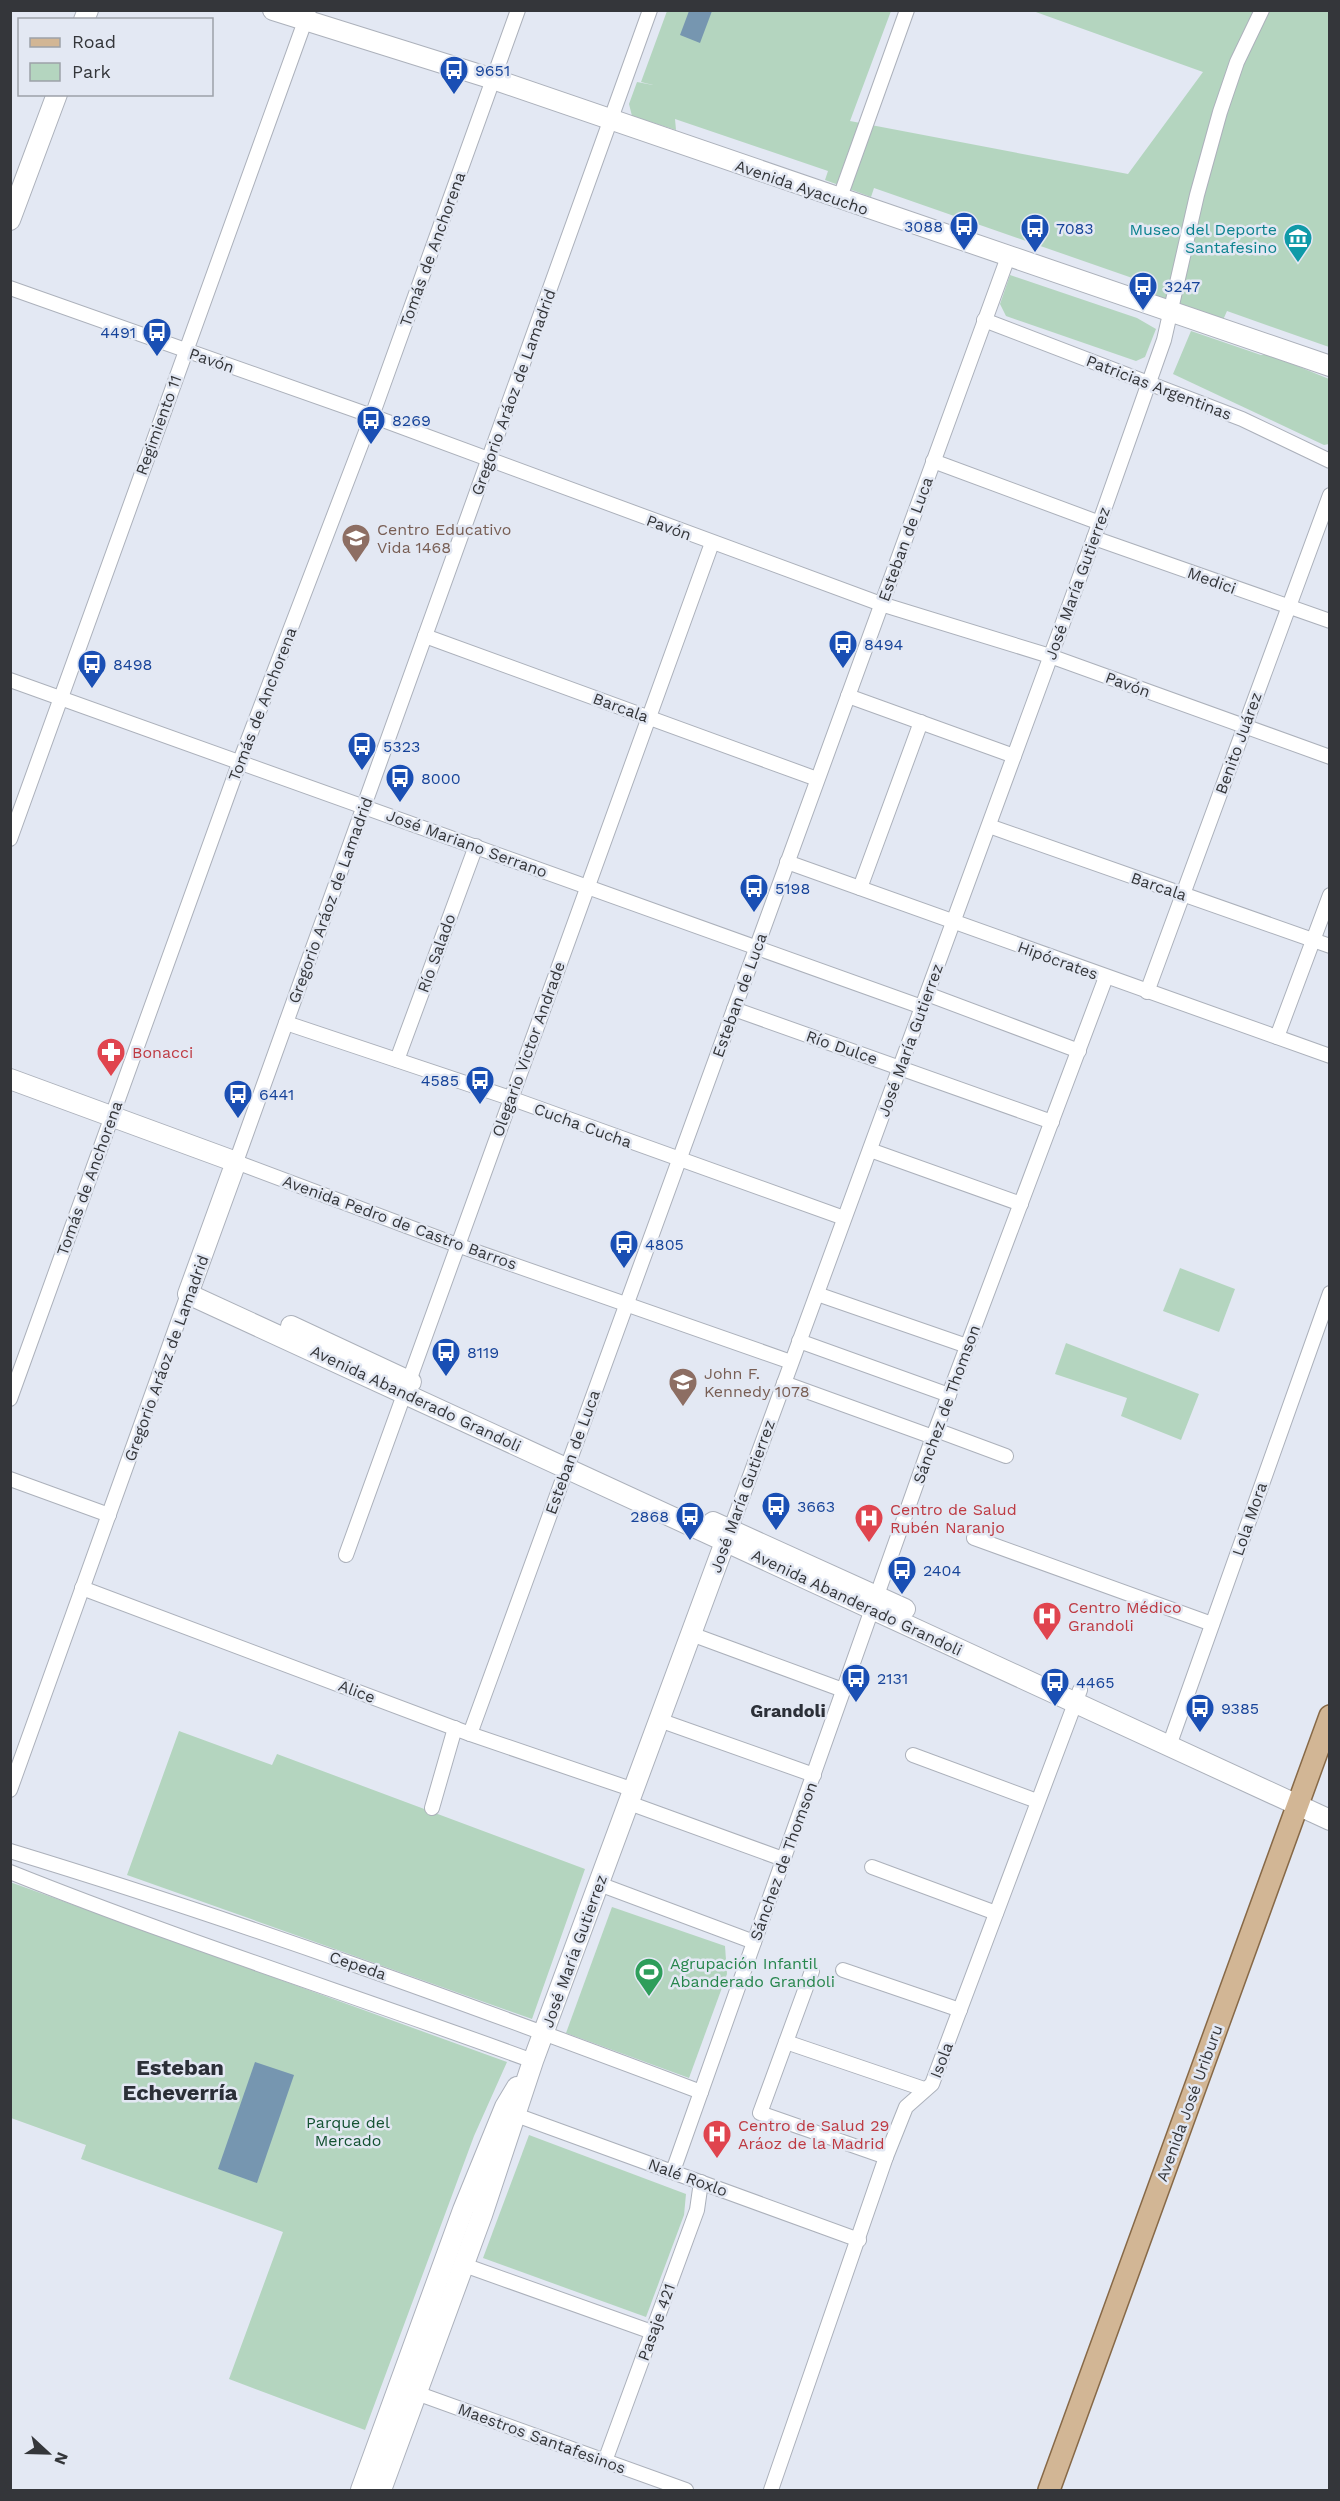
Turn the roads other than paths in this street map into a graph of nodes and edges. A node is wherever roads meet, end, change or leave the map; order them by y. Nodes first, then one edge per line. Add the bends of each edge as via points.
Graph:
1 (273, 10) edge
2 (518, 10) edge
3 (650, 10) edge
4 (907, 10) edge
5 (1262, 10) edge
6 (307, 16) edge
7 (493, 79) junction
8 (56, 96) edge
9 (611, 120) junction
10 (839, 200) junction
11 (10, 220) edge
12 (1008, 257) junction
13 (10, 288) edge
14 (1172, 312) junction
15 (984, 320) junction
16 (185, 350) junction
17 (1329, 366) edge
18 (1149, 383) junction
19 (372, 416) junction
20 (488, 460) junction
21 (933, 461) junction
22 (1329, 461) edge
23 (1329, 495) edge
24 (1100, 523) junction
25 (1094, 538) junction
26 (712, 543) junction
27 (881, 604) junction
28 (1288, 608) junction
29 (1329, 621) edge
30 (425, 636) junction
31 (1050, 656) junction
32 (10, 680) edge
33 (848, 696) junction
34 (61, 699) junction
35 (649, 717) junction
36 (921, 722) junction
37 (1243, 726) junction
38 (1014, 756) junction
39 (1329, 758) edge
40 (240, 761) junction
41 (817, 779) junction
42 (364, 806) junction
43 (989, 826) junction
44 (10, 839) edge
45 (476, 846) junction
46 (787, 862) junction
47 (587, 886) junction
48 (860, 888) junction
49 (1183, 894) junction
50 (1329, 895) edge
51 (953, 922) junction
52 (1313, 940) junction
53 (1329, 946) edge
54 (756, 947) junction
55 (1106, 977) junction
56 (1147, 992) junction
57 (924, 1000) junction
58 (734, 1009) junction
59 (286, 1023) junction
60 (1277, 1037) junction
61 (1078, 1051) junction
62 (1329, 1056) edge
63 (397, 1060) junction
64 (900, 1067) junction
65 (10, 1079) edge
66 (510, 1098) junction
67 (111, 1116) junction
68 (1052, 1122) junction
69 (870, 1150) junction
70 (679, 1159) junction
71 (236, 1162) junction
72 (1021, 1204) junction
73 (844, 1218) junction
74 (457, 1245) junction
75 (191, 1288) junction
76 (1329, 1293) edge
77 (817, 1294) junction
78 (626, 1303) junction
79 (799, 1341) junction
80 (967, 1346) junction
81 (791, 1362) junction
82 (784, 1383) junction
83 (406, 1387) junction
84 (949, 1395) junction
85 (10, 1399) edge
86 (935, 1433) junction
87 (1006, 1456) dead end
88 (569, 1461) junction
89 (10, 1479) edge
90 (109, 1515) junction
91 (728, 1536) junction
92 (974, 1538) dead end
93 (346, 1555) dead end
94 (82, 1588) junction
95 (875, 1603) junction
96 (1212, 1624) junction
97 (692, 1634) junction
98 (843, 1690) junction
99 (1077, 1696) junction
100 (1329, 1716) edge
101 (659, 1720) junction
102 (455, 1728) junction
103 (470, 1734) junction
104 (1171, 1739) junction
105 (913, 1755) dead end
106 (814, 1774) junction
107 (10, 1790) edge
108 (631, 1796) junction
109 (1300, 1799) junction
110 (1038, 1801) junction
111 (1329, 1805) edge
112 (432, 1808) dead end
113 (1329, 1820) edge
114 (10, 1851) edge
115 (783, 1859) junction
116 (872, 1867) dead end
117 (10, 1872) edge
118 (598, 1884) junction
119 (996, 1913) junction
120 (754, 1942) junction
121 (843, 1970) dead end
122 (812, 1971) dead end
123 (960, 2010) junction
124 (543, 2033) junction
125 (786, 2042) junction
126 (533, 2061) junction
127 (924, 2089) junction
128 (701, 2092) junction
129 (516, 2115) junction
130 (886, 2157) junction
131 (672, 2171) junction
132 (701, 2182) junction
133 (859, 2240) junction
134 (464, 2265) junction
135 (652, 2332) junction
136 (407, 2390) junction
137 (605, 2461) junction
138 (1058, 2466) junction
139 (361, 2490) edge
140 (381, 2490) edge
141 (686, 2490) edge
142 (771, 2490) edge
143 (1042, 2490) edge
144 (1049, 2490) edge
145 (1059, 2490) edge

1 - 6 street, Avenida Ayacucho
2 - 7 street, Tomás de Anchorena
3 - 9 street, Gregorio Aráoz de Lamadrid
4 - 10 street
5 - 14 street, José María Gutierrez via 1221,112 1197,195
6 - 7 street, Avenida Ayacucho
6 - 16 street, Regimiento 11
7 - 9 street, Avenida Ayacucho
7 - 19 street, Tomás de Anchorena
8 - 11 street
9 - 10 street, Avenida Ayacucho
9 - 20 street, Gregorio Aráoz de Lamadrid
10 - 12 street, Avenida Ayacucho
12 - 14 street, Avenida Ayacucho
12 - 15 street, Esteban de Luca
13 - 16 street, Pavón
14 - 17 street, Avenida Ayacucho
14 - 18 street, José María Gutierrez
15 - 18 street, Patricias Argentinas
15 - 21 street, Esteban de Luca
16 - 19 street, Pavón
16 - 34 street, Regimiento 11
18 - 22 street, Patricias Argentinas via 1242,419
18 - 24 street, José María Gutierrez
19 - 20 street, Pavón
19 - 40 street, Tomás de Anchorena
20 - 26 street, Pavón
20 - 30 street, Gregorio Aráoz de Lamadrid
21 - 24 street
21 - 27 street, Esteban de Luca
23 - 28 street, Benito Juárez
24 - 25 street, José María Gutierrez
25 - 28 street, Medici
25 - 31 street, José María Gutierrez
26 - 27 street, Pavón
26 - 35 street, Olegario Victor Andrade
27 - 31 street, Pavón
27 - 33 street, Esteban de Luca
28 - 29 street, Medici
28 - 37 street, Benito Juárez
30 - 35 street, Barcala
30 - 42 street, Gregorio Aráoz de Lamadrid
31 - 37 street, Pavón
31 - 38 street, José María Gutierrez
32 - 34 street, José Mariano Serrano
33 - 36 street
33 - 41 street, Esteban de Luca
34 - 40 street, José Mariano Serrano
34 - 44 street, Regimiento 11
35 - 41 street, Barcala
35 - 47 street, Olegario Victor Andrade
36 - 38 street
36 - 48 street
37 - 39 street, Pavón
37 - 49 street, Benito Juárez
38 - 43 street, José María Gutierrez
40 - 42 street, José Mariano Serrano
40 - 67 street, Tomás de Anchorena
41 - 46 street, Esteban de Luca
42 - 45 street, José Mariano Serrano
42 - 59 street, Gregorio Aráoz de Lamadrid
43 - 49 street, Barcala
43 - 51 street, José María Gutierrez
45 - 47 street, José Mariano Serrano
45 - 63 street, Río Salado
46 - 48 street, Hipócrates
46 - 54 street, Esteban de Luca
47 - 54 street, José Mariano Serrano
47 - 66 street, Olegario Victor Andrade
48 - 51 street, Hipócrates
49 - 52 street, Barcala
49 - 56 street, Benito Juárez
50 - 52 street
51 - 55 street, Hipócrates
51 - 57 street, José María Gutierrez
52 - 53 street, Barcala
52 - 60 street
54 - 57 street, José Mariano Serrano
54 - 58 street, Esteban de Luca
55 - 56 street, Hipócrates
55 - 61 street, Sánchez de Thomson
56 - 60 street, Hipócrates
57 - 61 street, José Mariano Serrano
57 - 64 street, José María Gutierrez
58 - 64 street, Río Dulce
58 - 70 street, Esteban de Luca
59 - 63 street, Cucha Cucha
59 - 71 street, Gregorio Aráoz de Lamadrid
60 - 62 street, Hipócrates
61 - 68 street, Sánchez de Thomson
63 - 66 street, Cucha Cucha
64 - 68 street, Río Dulce
64 - 69 street, José María Gutierrez
65 - 67 street, Avenida Pedro de Castro Barros
66 - 70 street, Cucha Cucha
66 - 74 street, Olegario Victor Andrade
67 - 71 street, Avenida Pedro de Castro Barros
67 - 85 street, Tomás de Anchorena
68 - 72 street, Sánchez de Thomson
69 - 72 street
69 - 73 street, José María Gutierrez
70 - 73 street, Cucha Cucha
70 - 78 street, Esteban de Luca
71 - 74 street, Avenida Pedro de Castro Barros
71 - 75 street, Gregorio Aráoz de Lamadrid
72 - 80 street, Sánchez de Thomson
73 - 77 street, José María Gutierrez
74 - 78 street, Avenida Pedro de Castro Barros
74 - 83 street, Olegario Victor Andrade
75 - 83 street, Avenida Abanderado Grandoli
75 - 90 street, Gregorio Aráoz de Lamadrid
76 - 96 street, Lola Mora
77 - 79 street, José María Gutierrez
77 - 80 street
78 - 81 street, Avenida Pedro de Castro Barros
78 - 88 street, Esteban de Luca
79 - 81 street, José María Gutierrez
79 - 84 street
80 - 84 street, Sánchez de Thomson
81 - 82 street, José María Gutierrez
82 - 86 street
82 - 91 street, José María Gutierrez
83 - 88 street, Avenida Abanderado Grandoli
83 - 93 street, Olegario Victor Andrade
84 - 86 street, Sánchez de Thomson
86 - 87 street
86 - 95 street, Sánchez de Thomson
88 - 91 street, Avenida Abanderado Grandoli
88 - 103 street, Esteban de Luca
89 - 90 street
90 - 94 street, Gregorio Aráoz de Lamadrid
91 - 95 street, Avenida Abanderado Grandoli
91 - 97 street, José María Gutierrez
92 - 96 street
94 - 102 street, Alice
94 - 107 street, Gregorio Aráoz de Lamadrid
95 - 98 street, Sánchez de Thomson
95 - 99 street, Avenida Abanderado Grandoli
96 - 104 street, Lola Mora
97 - 98 street
97 - 101 street, José María Gutierrez
98 - 106 street, Sánchez de Thomson
99 - 104 street, Avenida Abanderado Grandoli
99 - 110 street, Isola
100 - 109 main road, Avenida José Uriburu
101 - 106 street
101 - 108 street, José María Gutierrez
102 - 103 street, Alice
102 - 112 street
103 - 108 street, Alice
104 - 109 street, Avenida Abanderado Grandoli
105 - 110 street
106 - 115 street, Sánchez de Thomson
108 - 115 street, Alice
108 - 118 street, José María Gutierrez
109 - 111 street, Avenida Abanderado Grandoli
109 - 113 street, Avenida Abanderado Grandoli
109 - 138 main road, Avenida José Uriburu
110 - 119 street, Isola
114 - 124 street, Cepeda via 372,1970
115 - 120 street, Sánchez de Thomson
116 - 119 street
117 - 126 street, Cepeda
118 - 120 street
118 - 124 street, José María Gutierrez
119 - 123 street, Isola
120 - 128 street, Sánchez de Thomson
121 - 123 street
122 - 125 street
123 - 127 street, Isola via 932,2084
124 - 126 street, José María Gutierrez
124 - 128 street, Cepeda
125 - 127 street
125 - 130 street via 760,2112
126 - 129 street, José María Gutierrez
126 - 136 street, José María Gutierrez via 505,2107 463,2210
127 - 130 street, Isola via 906,2107
128 - 131 street, Sánchez de Thomson
129 - 131 street, Nalé Roxlo
129 - 134 street, José María Gutierrez
130 - 133 street, Isola
131 - 132 street, Nalé Roxlo
132 - 133 street, Nalé Roxlo
132 - 135 street, Pasaje 421 via 697,2210
133 - 142 street, Isola
134 - 135 street
134 - 136 street, José María Gutierrez
135 - 137 street, Pasaje 421
136 - 137 street, Maestros Santafesinos
136 - 139 street, José María Gutierrez
136 - 140 street, José María Gutierrez
137 - 141 street, Maestros Santafesinos
138 - 143 street
138 - 144 main road, Avenida José Uriburu
138 - 145 street

